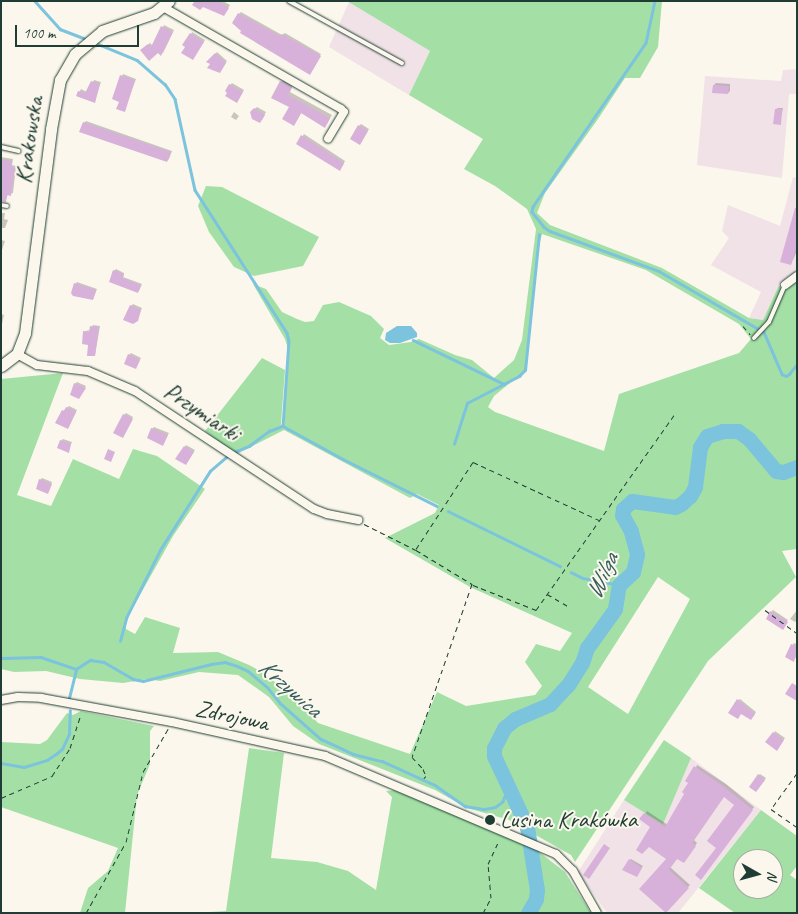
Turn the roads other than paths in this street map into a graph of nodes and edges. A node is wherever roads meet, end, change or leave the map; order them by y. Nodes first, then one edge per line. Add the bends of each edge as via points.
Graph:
1 (289, 1) edge
2 (166, 4) edge
3 (402, 63) dead end
4 (328, 139) dead end
5 (1, 147) edge
6 (18, 151) dead end
7 (1, 205) edge
8 (7, 206) dead end
9 (797, 276) edge
10 (785, 285) joint
11 (754, 338) road end
12 (17, 354) junction
13 (1, 366) edge
14 (358, 520) road end
15 (1, 700) edge
16 (598, 913) edge

1 - 3 lane
2 - 4 street via 341,109 344,112
2 - 12 street, Krakowska via 102,31 75,54 60,80 25,333
5 - 6 lane
7 - 8 lane
9 - 10 street
10 - 11 lane via 763,330
12 - 13 street
12 - 14 street, Przymiarki via 37,365 88,371 135,391 314,509
15 - 16 street, Zdrojowa via 41,698 172,722 324,756 556,854 573,871

